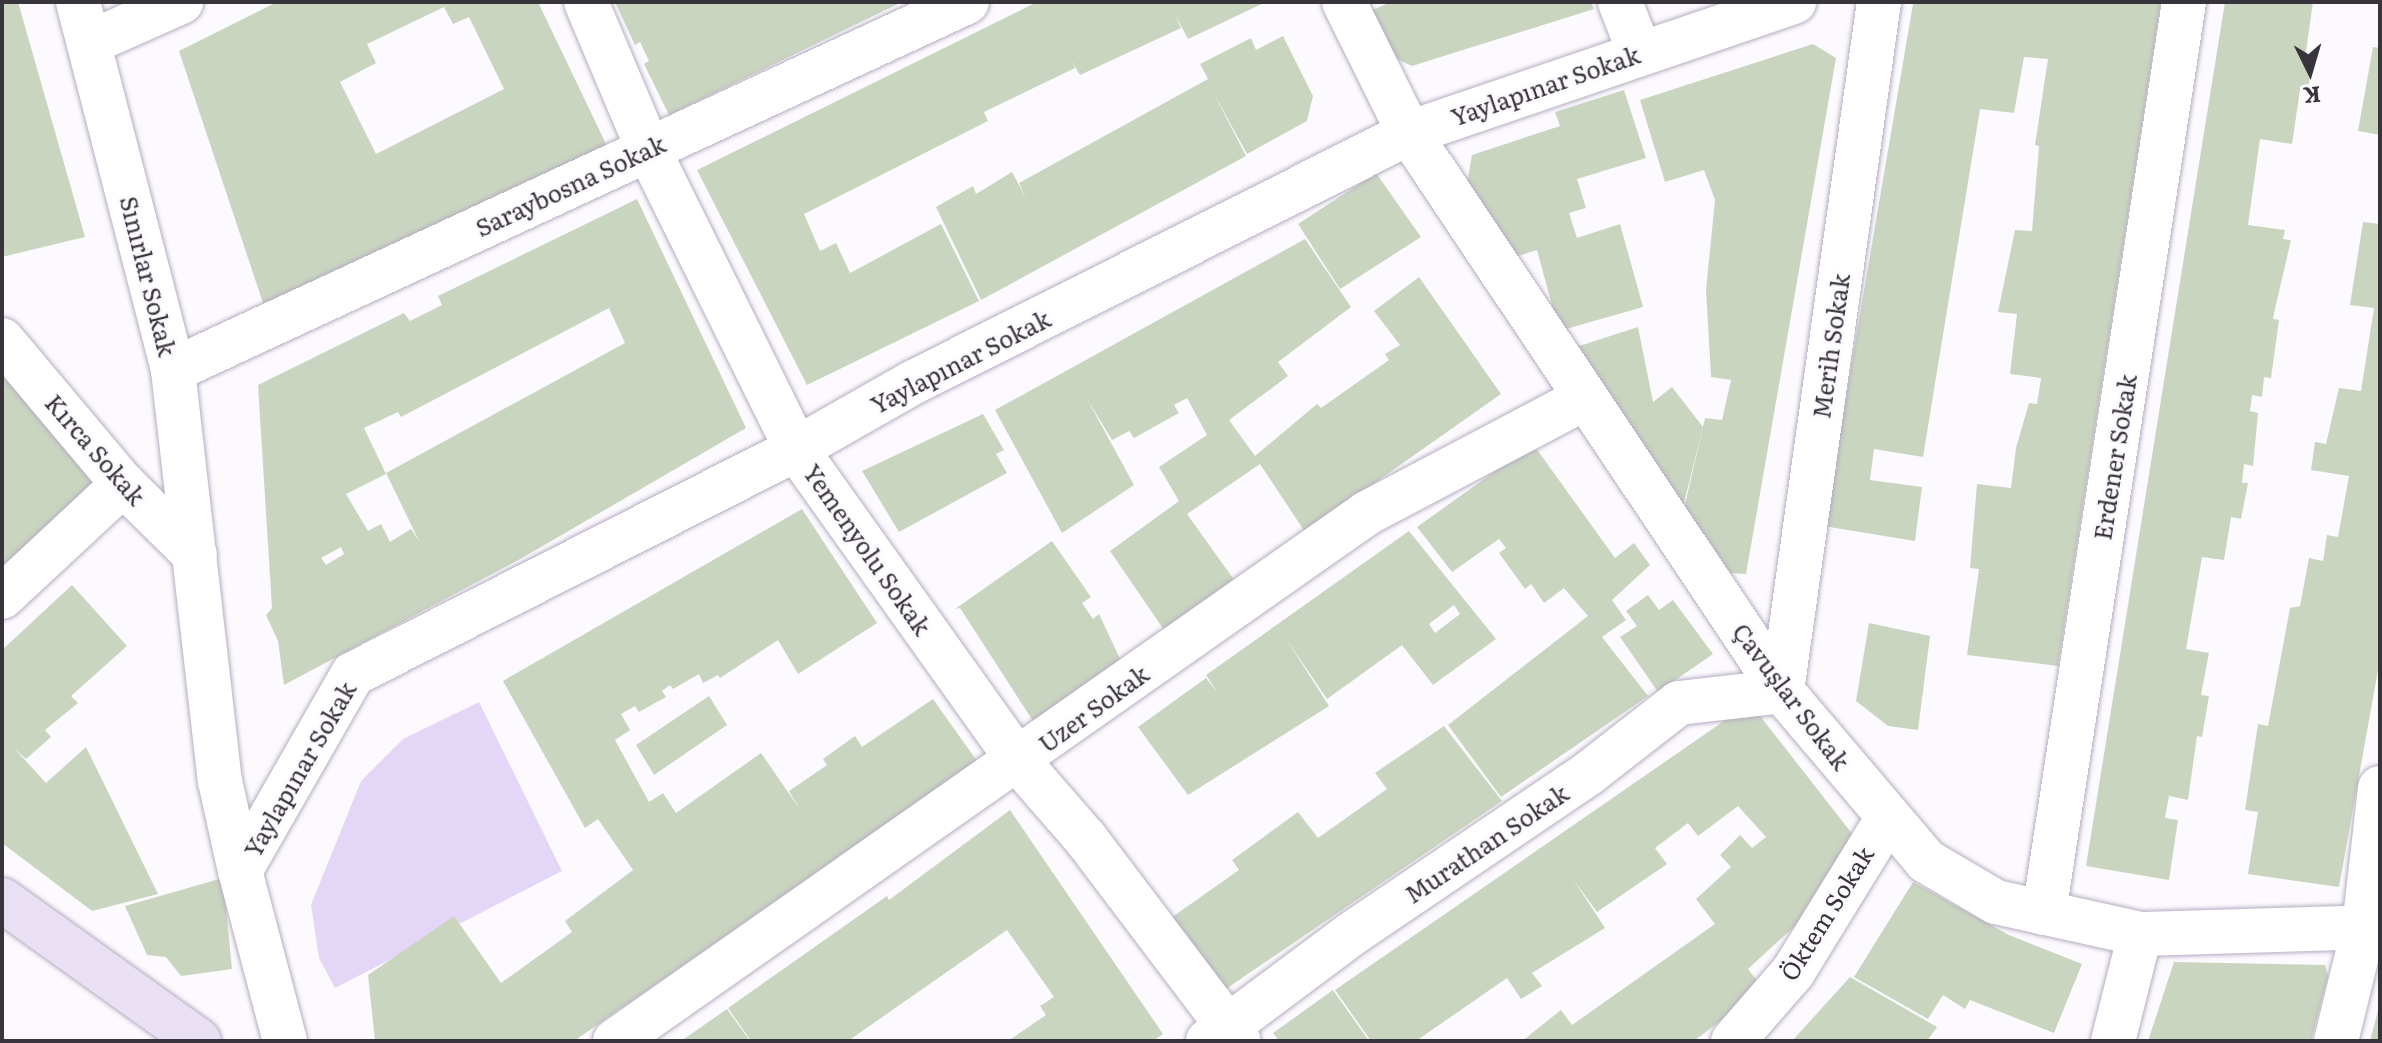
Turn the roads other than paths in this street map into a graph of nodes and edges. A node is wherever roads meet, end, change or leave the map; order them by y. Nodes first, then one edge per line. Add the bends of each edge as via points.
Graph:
1 (78, 2) edge
2 (181, 2) edge
3 (586, 2) edge
4 (967, 2) edge
5 (1344, 2) edge
6 (1620, 2) edge
7 (1794, 2) edge
8 (1879, 2) edge
9 (2184, 2) edge
10 (89, 43) junction
11 (1639, 51) junction
12 (1409, 133) junction
13 (648, 149) junction
14 (2, 340) edge
15 (173, 370) junction
16 (1585, 398) junction
17 (796, 449) junction
18 (123, 484) junction
19 (195, 555) junction
20 (2, 597) edge
21 (1782, 691) junction
22 (1019, 762) junction
23 (2380, 788) edge
24 (1887, 819) junction
25 (240, 871) junction
26 (2, 900) edge
27 (2044, 913) junction
28 (2372, 927) edge
29 (2140, 934) junction
30 (1225, 1037) edge
31 (199, 1041) edge
32 (285, 1041) edge
33 (615, 1041) edge
34 (1733, 1041) edge
35 (2113, 1041) edge
36 (2336, 1041) edge

1 - 10 street, Sınırlar Sokak
2 - 10 street
3 - 13 street, Yemenyolu Sokak
4 - 13 street, Saraybosna Sokak
5 - 12 street, Çavuşlar Sokak
6 - 11 street
7 - 11 street, Yaylapınar Sokak
8 - 21 street, Merih Sokak
9 - 27 street, Erdener Sokak
10 - 15 street, Sınırlar Sokak
11 - 12 street, Yaylapınar Sokak
12 - 16 street, Çavuşlar Sokak
12 - 17 street, Yaylapınar Sokak via 914,382
13 - 15 street, Saraybosna Sokak
13 - 17 street, Yemenyolu Sokak
14 - 18 street, Kırca Sokak
15 - 19 street, Sınırlar Sokak
16 - 21 street, Çavuşlar Sokak
16 - 22 street, Uzer Sokak via 1367,513
17 - 22 street, Yemenyolu Sokak
17 - 25 street, Yaylapınar Sokak via 353,674
18 - 19 street, Kırca Sokak
18 - 20 street
19 - 25 street, Sınırlar Sokak via 220,781
21 - 24 street, Çavuşlar Sokak
21 - 30 street, Murathan Sokak via 1679,703 1589,773 1350,935
22 - 30 street, Yemenyolu Sokak via 1086,839
22 - 33 street, Uzer Sokak
23 - 28 street
24 - 27 street, Çavuşlar Sokak via 1926,861 1996,902
24 - 34 street, Öktem Sokak via 1793,972
25 - 32 street, Sınırlar Sokak
26 - 31 main road
27 - 29 street, Çavuşlar Sokak
28 - 29 street, Çavuşlar Sokak
28 - 36 street
29 - 35 street

